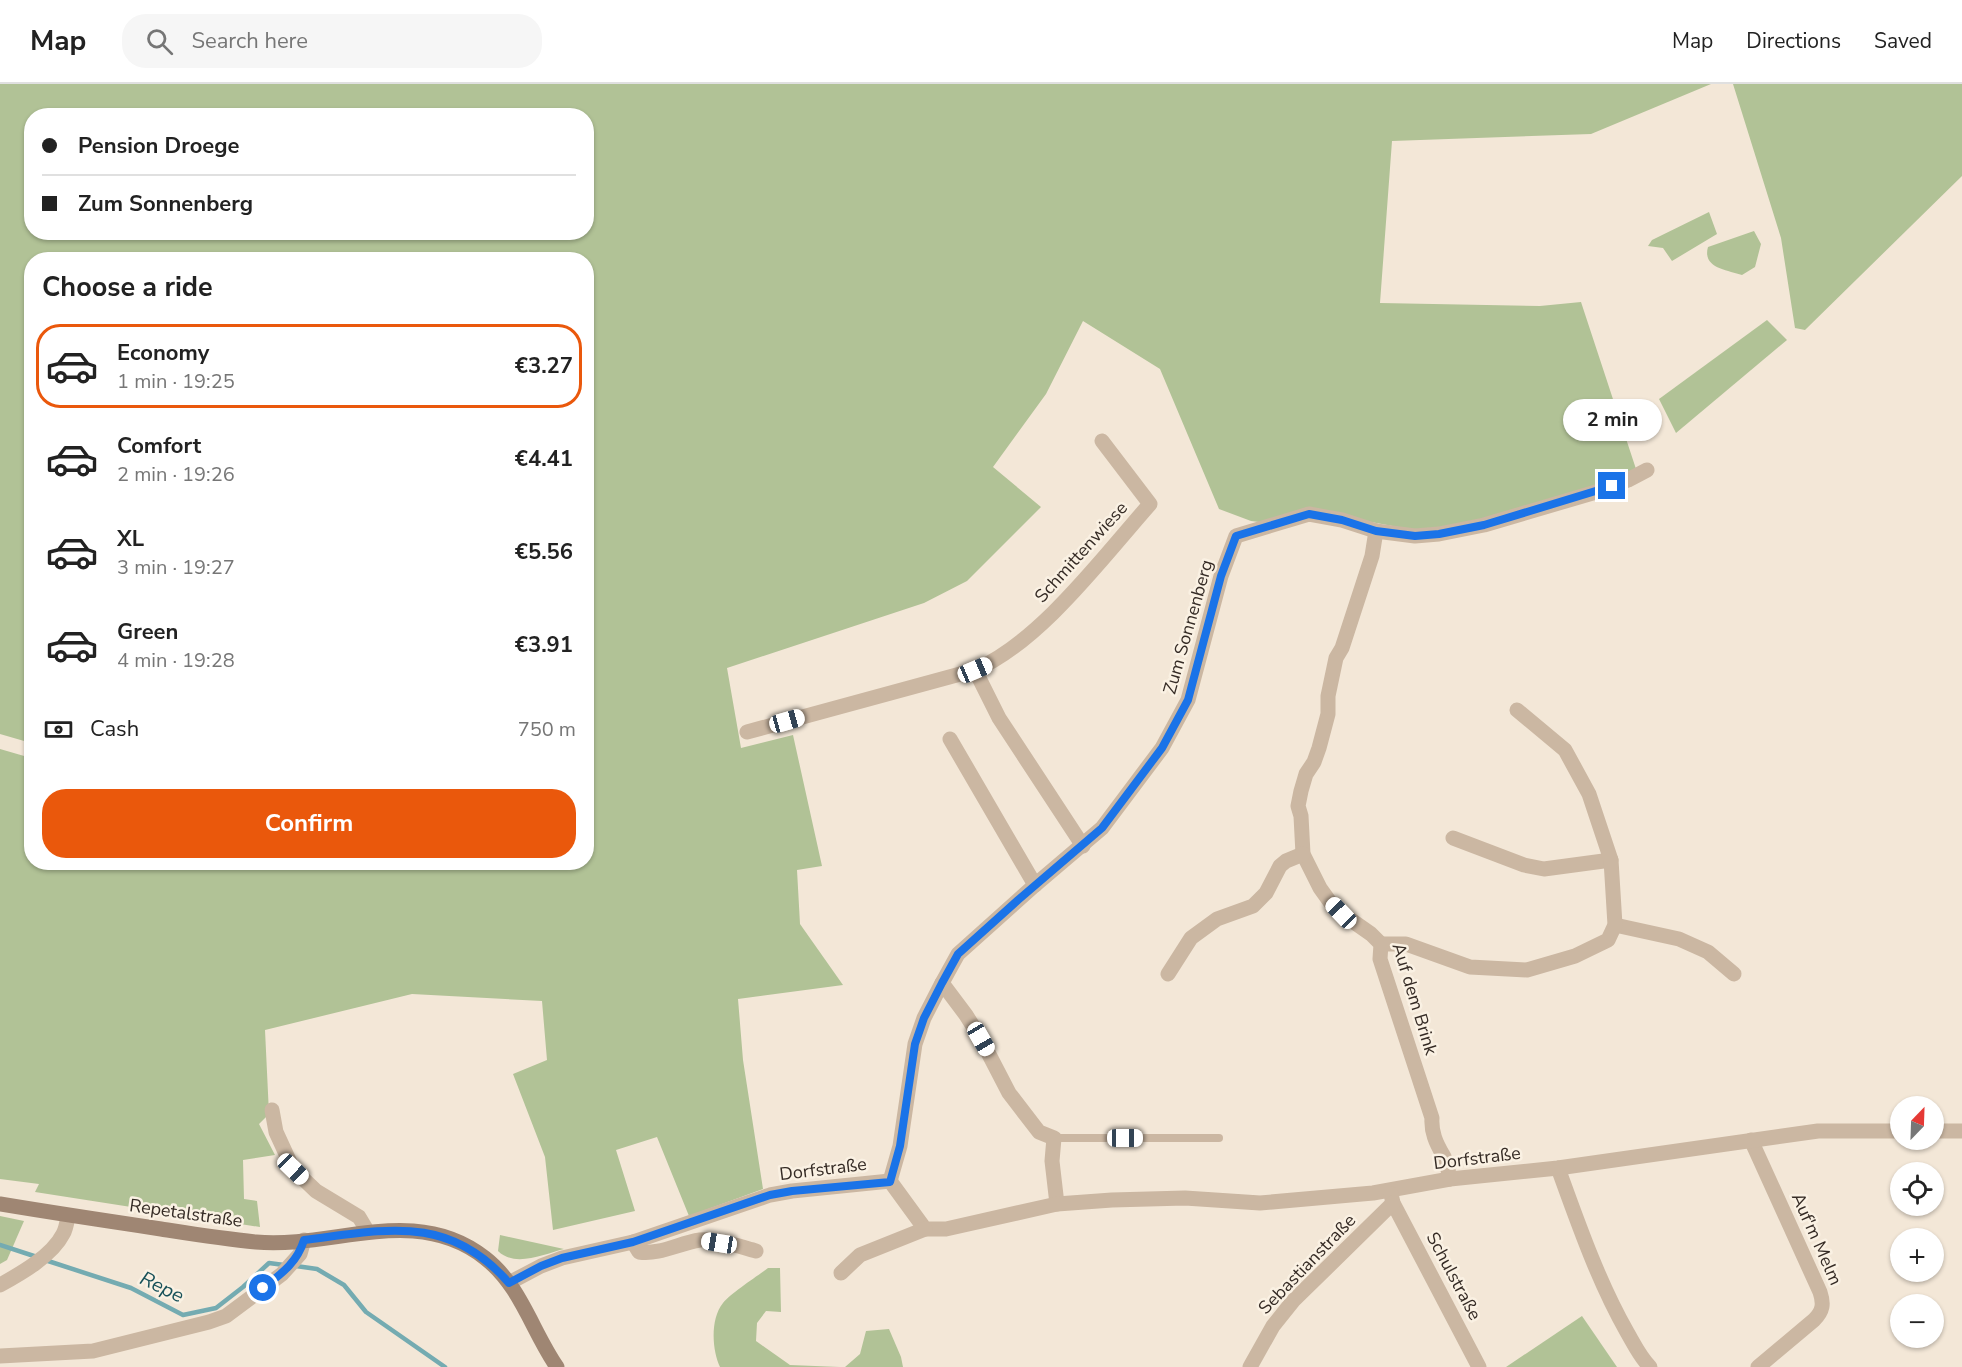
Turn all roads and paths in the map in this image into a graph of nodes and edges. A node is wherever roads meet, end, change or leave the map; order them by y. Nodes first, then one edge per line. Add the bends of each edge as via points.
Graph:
1 (1102, 441) dead end
2 (1647, 470) dead end
3 (1376, 531) junction
4 (975, 670) junction
5 (1517, 710) dead end
6 (747, 732) dead end
7 (950, 739) dead end
8 (1453, 837) dead end
9 (1083, 846) junction
10 (1303, 854) junction
11 (1611, 860) junction
12 (1035, 885) junction
13 (1615, 925) junction
14 (1381, 945) junction
15 (1168, 974) dead end
16 (1734, 974) dead end
17 (942, 983) junction
18 (272, 1110) dead end
19 (1890, 1131) edge
20 (1944, 1131) edge
21 (1962, 1131) edge
22 (1054, 1138) junction
23 (1219, 1138) dead end
24 (1751, 1140) junction
25 (1558, 1168) junction
26 (1450, 1179) junction
27 (890, 1182) junction
28 (1392, 1197) junction
29 (0, 1204) edge
30 (1058, 1204) junction
31 (68, 1216) junction
32 (925, 1228) junction
33 (368, 1232) junction
34 (633, 1242) junction
35 (302, 1247) junction
36 (756, 1251) dead end
37 (841, 1273) dead end
38 (509, 1283) junction
39 (0, 1285) edge
40 (0, 1356) edge
41 (557, 1367) edge
42 (1250, 1367) edge
43 (1479, 1367) edge
44 (1650, 1367) edge
45 (1758, 1367) edge

1 - 4 street, Schmittenwiese via 1150,504 1041,623 994,662
2 - 3 street, Zum Sonnenberg via 1596,492 1484,525 1415,536
3 - 9 street, Zum Sonnenberg via 1309,514 1236,536 1221,576 1188,700 1162,748 1102,828
3 - 10 street, Auf dem Brink via 1372,556 1336,658 1319,748 1301,791 1298,806
4 - 6 street, Schmittenwiese
4 - 9 street via 999,718
5 - 11 street via 1565,750 1589,794
7 - 12 street
8 - 11 street via 1524,866 1544,869
9 - 12 street, Zum Sonnenberg
10 - 14 street, Auf dem Brink via 1330,902
10 - 15 street via 1280,866 1266,893 1253,906 1217,919 1191,938
11 - 13 street
12 - 17 street, Zum Sonnenberg via 958,954
13 - 14 street via 1608,940 1575,956 1527,970 1470,967 1406,944
13 - 16 street via 1679,939 1708,952
14 - 26 street, Auf dem Brink via 1380,959
17 - 22 street via 981,1039 1009,1093 1040,1132
17 - 27 street, Zum Sonnenberg via 915,1044 900,1146
18 - 33 street via 276,1132 293,1169 316,1191 359,1217
19 - 24 street, Dorfstraße via 1818,1131
20 - 21 street
22 - 23 lane
22 - 30 street via 1052,1161
24 - 25 street, Dorfstraße
24 - 45 street, Auf'm Melm via 1823,1302 1821,1314
25 - 26 street, Dorfstraße
25 - 44 street via 1617,1316
26 - 28 street, Dorfstraße
27 - 32 street, Dorfstraße
27 - 34 street, Dorfstraße via 770,1195
28 - 30 street, Dorfstraße via 1260,1203 1185,1198
28 - 42 street, Sebastianstraße via 1293,1301 1273,1326
28 - 43 street, Schulstraße
29 - 31 main road, Repetalstraße
30 - 32 street, Dorfstraße via 946,1229
31 - 35 main road, Repetalstraße
31 - 39 street via 64,1233 52,1249
32 - 37 street via 861,1255
33 - 35 main road, Repetalstraße
33 - 38 main road, Repetalstraße via 409,1230 444,1236 485,1258
34 - 36 street via 639,1252 649,1253 702,1240
34 - 38 street, Dorfstraße via 562,1258
35 - 40 street via 282,1274 226,1316 209,1323 93,1351
38 - 41 main road, Repetalstraße

